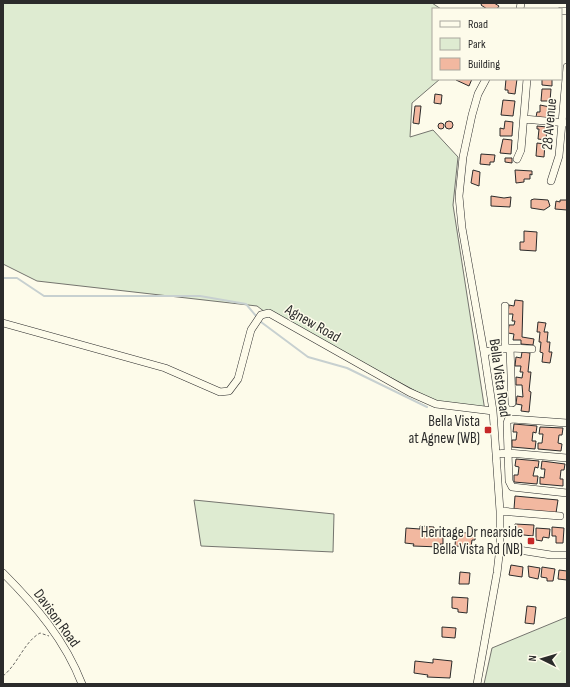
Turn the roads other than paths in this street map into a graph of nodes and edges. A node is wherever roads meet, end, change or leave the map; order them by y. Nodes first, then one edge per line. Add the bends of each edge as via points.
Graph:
1 (567, 67) edge
2 (485, 80) edge
3 (528, 80) edge
4 (524, 120) junction
5 (565, 123) edge
6 (517, 159) dead end
7 (551, 181) dead end
8 (505, 306) dead end
9 (3, 323) edge
10 (507, 349) junction
11 (532, 349) dead end
12 (484, 352) junction
13 (512, 403) dead end
14 (493, 411) junction
15 (567, 424) edge
16 (508, 453) junction
17 (496, 454) junction
18 (567, 458) edge
19 (567, 493) edge
20 (500, 511) junction
21 (560, 516) dead end
22 (500, 547) junction
23 (567, 554) edge
24 (3, 573) edge
25 (82, 684) edge
26 (477, 684) edge

1 - 5 street, 28 Avenue
2 - 12 street, Bella Vista Road via 472,115 463,157 459,196 462,228
3 - 4 street
4 - 5 street
4 - 6 street via 521,150
5 - 7 street, 28 Avenue
8 - 10 street
9 - 14 street, Agnew Road via 166,368 220,392 229,391 238,379 251,330 261,315 269,312 409,392 436,404
10 - 11 street
10 - 12 street
10 - 13 street
12 - 14 street, Bella Vista Road
14 - 17 street, Bella Vista Road
15 - 16 street via 508,420
16 - 17 street
16 - 18 street
16 - 19 street via 509,481 512,487
17 - 20 street, Bella Vista Road
20 - 21 street
20 - 22 street, Bella Vista Road
22 - 23 street via 551,555
22 - 26 street, Bella Vista Road
24 - 25 street, Davison Road via 53,629 73,661

